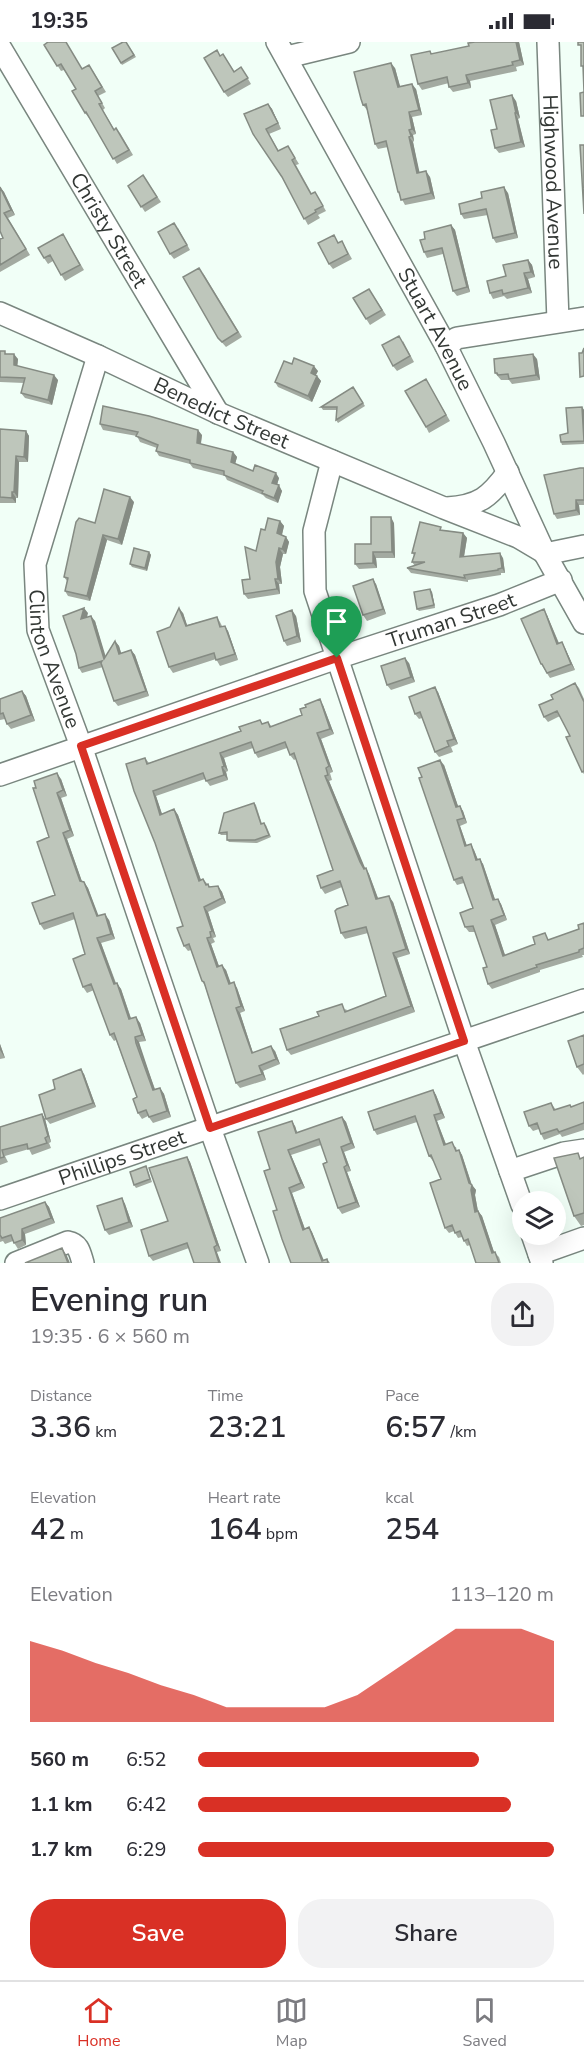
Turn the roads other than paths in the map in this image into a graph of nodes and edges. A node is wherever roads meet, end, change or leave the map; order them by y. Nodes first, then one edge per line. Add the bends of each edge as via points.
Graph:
1 (349, 42) edge
2 (548, 42) edge
3 (0, 47) edge
4 (282, 50) edge
5 (0, 313) edge
6 (584, 318) edge
7 (558, 321) junction
8 (446, 346) junction
9 (98, 356) junction
10 (218, 413) junction
11 (332, 461) junction
12 (508, 472) junction
13 (444, 508) junction
14 (584, 546) edge
15 (545, 554) junction
16 (561, 580) junction
17 (584, 623) edge
18 (337, 658) junction
19 (81, 746) junction
20 (0, 775) edge
21 (584, 1000) edge
22 (464, 1041) junction
23 (210, 1128) junction
24 (584, 1149) edge
25 (510, 1171) junction
26 (517, 1191) edge
27 (0, 1199) edge
28 (584, 1238) edge
29 (538, 1251) edge
30 (16, 1263) edge
31 (83, 1263) edge
32 (258, 1263) edge

1 - 4 street
2 - 7 street, Highwood Avenue
3 - 10 street, Christy Street
4 - 8 street, Stuart Avenue
5 - 9 street, Benedict Street
6 - 7 street
7 - 8 street via 457,338
8 - 12 street, Stuart Avenue
9 - 10 street, Benedict Street
9 - 19 street, Clinton Avenue via 35,564 38,630
10 - 11 street, Benedict Street
11 - 13 street, Benedict Street
11 - 18 street via 314,531 315,591
12 - 13 street via 489,496 462,507
12 - 15 street, Stuart Avenue
13 - 15 street, Benedict Street via 518,537
14 - 15 street
15 - 16 street, Stuart Avenue
16 - 17 street, Stuart Avenue
16 - 18 street, Truman Street via 499,605
18 - 19 street, Truman Street
18 - 22 street
19 - 20 street, Truman Street
19 - 23 street, Clinton Avenue
21 - 22 street, Phillips Street
22 - 23 street, Phillips Street
22 - 25 street
23 - 27 street, Phillips Street
23 - 32 street, Clinton Avenue
24 - 25 street
25 - 26 street
28 - 29 street
30 - 31 street via 68,1242 78,1247

